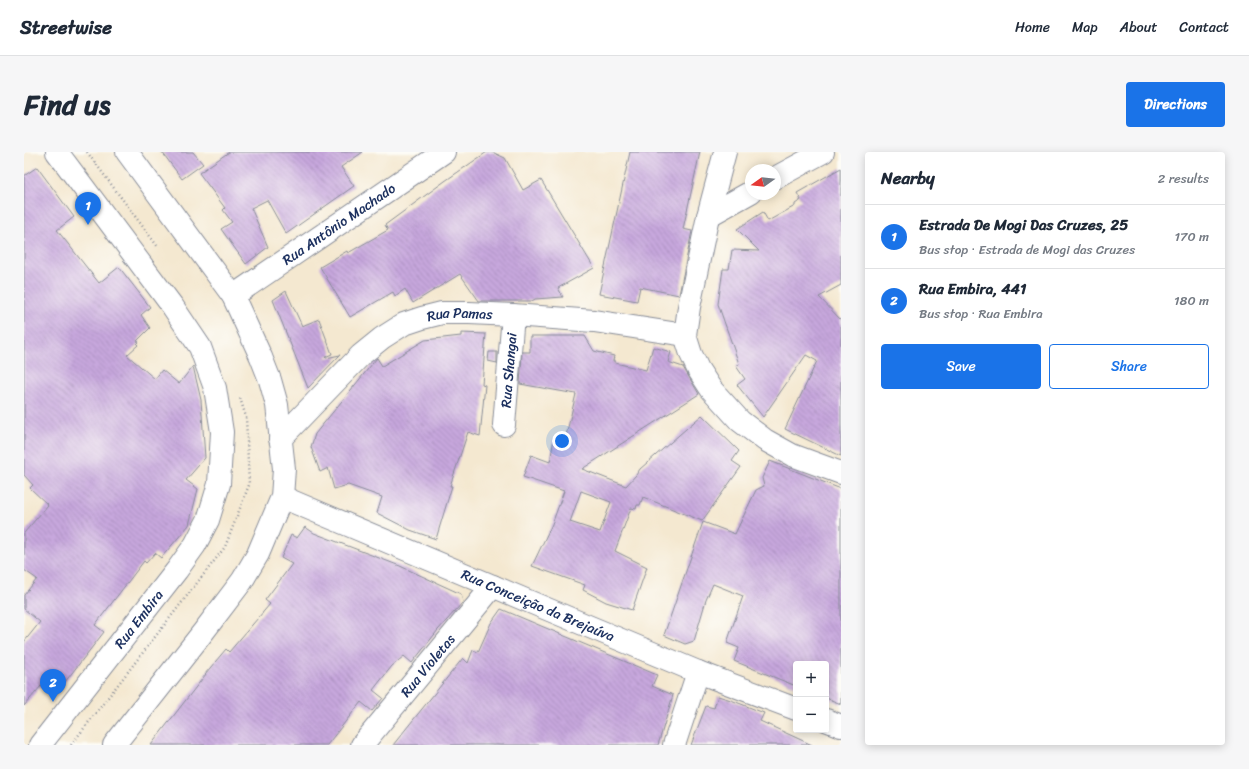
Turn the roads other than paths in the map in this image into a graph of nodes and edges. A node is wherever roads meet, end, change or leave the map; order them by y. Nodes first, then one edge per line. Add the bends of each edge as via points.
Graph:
1 (57, 152) edge
2 (127, 152) edge
3 (444, 152) edge
4 (725, 152) edge
5 (823, 152) edge
6 (781, 175) edge
7 (745, 195) edge
8 (708, 216) junction
9 (233, 296) junction
10 (513, 316) junction
11 (685, 335) junction
12 (504, 425) dead end
13 (280, 439) junction
14 (841, 473) edge
15 (282, 497) junction
16 (493, 586) junction
17 (698, 672) junction
18 (793, 708) edge
19 (829, 721) edge
20 (841, 726) edge
21 (40, 745) edge
22 (114, 745) edge
23 (362, 745) edge
24 (674, 745) edge

1 - 21 street, Rua Embira via 173,306 200,347 215,388 222,432 219,484 208,520 195,545
2 - 9 street
3 - 9 street, Rua Antônio Machado
4 - 8 street
5 - 6 street
7 - 8 street
8 - 11 street
9 - 13 street via 270,380 277,405
10 - 11 street, Rua Pamas via 594,322
10 - 12 street, Rua Shangai
10 - 13 street, Rua Pamas via 469,312 442,313 404,324 361,355
11 - 14 street via 698,369 711,389 740,421 765,440 792,455
13 - 15 street via 284,468
15 - 16 street, Rua Conceição da Brejaúva
15 - 22 street via 258,554 242,581
16 - 17 street, Rua Conceição da Brejaúva
16 - 23 street, Rua Violetas
17 - 18 street, Rua Conceição da Brejaúva
17 - 24 street
19 - 20 street

